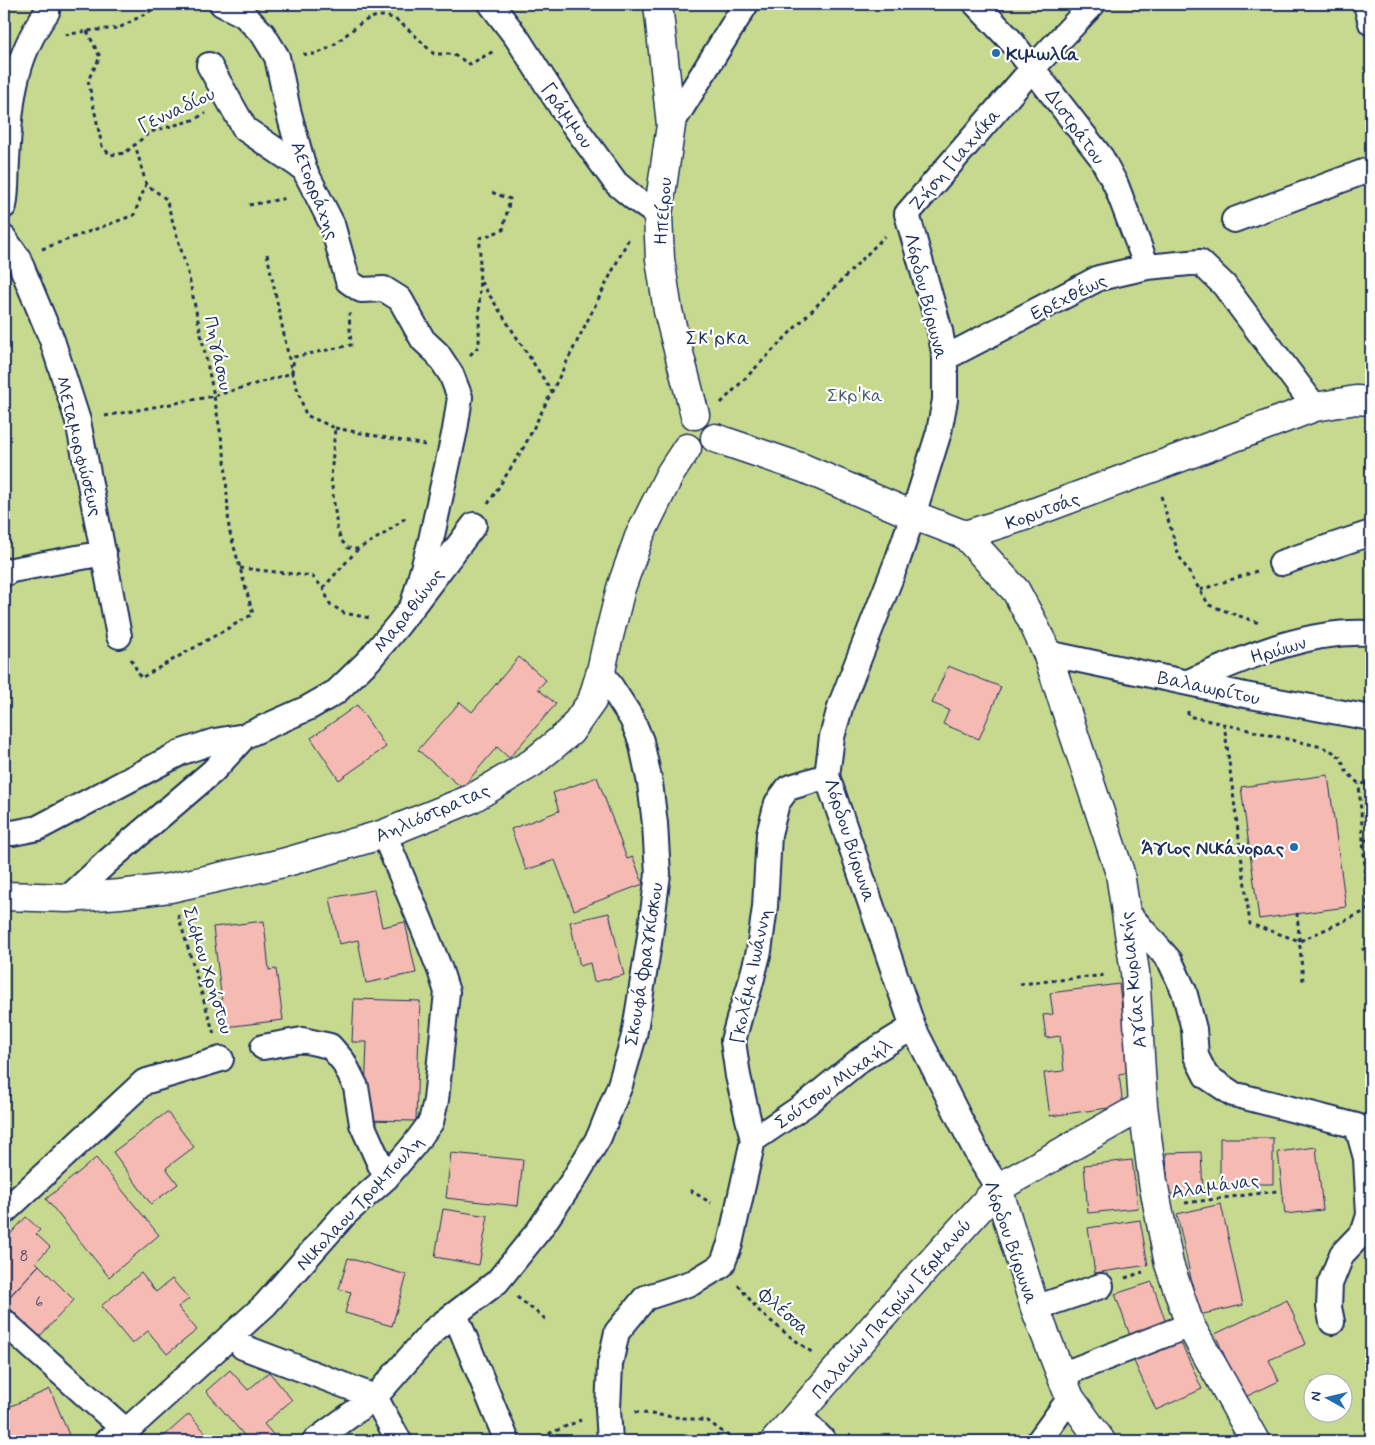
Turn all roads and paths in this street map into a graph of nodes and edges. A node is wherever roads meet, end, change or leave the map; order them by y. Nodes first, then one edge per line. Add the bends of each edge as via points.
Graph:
1 (163, 4) edge
2 (222, 4) edge
3 (491, 4) edge
4 (658, 4) edge
5 (746, 4) edge
6 (976, 4) edge
7 (1093, 4) edge
8 (1366, 4) edge
9 (42, 19) joint
10 (1371, 23) edge
11 (87, 31) junction
12 (516, 38) junction
13 (299, 50) dead end
14 (209, 65) dead end
15 (1033, 68) junction
16 (229, 100) junction
17 (671, 125) junction
18 (135, 144) junction
19 (304, 169) junction
20 (1371, 169) edge
21 (146, 184) junction
22 (491, 192) dead end
23 (314, 193) junction
24 (249, 205) dead end
25 (4, 206) edge
26 (907, 214) junction
27 (658, 215) junction
28 (1234, 220) dead end
29 (4, 238) edge
30 (267, 254) dead end
31 (18, 258) junction
32 (1146, 267) junction
33 (348, 281) junction
34 (480, 281) junction
35 (479, 346) dead end
36 (945, 358) junction
37 (292, 373) junction
38 (552, 393) junction
39 (214, 396) junction
40 (1371, 400) edge
41 (1315, 407) junction
42 (78, 421) junction
43 (706, 424) junction
44 (335, 428) junction
45 (406, 441) dead end
46 (1154, 469) junction
47 (438, 506) junction
48 (913, 515) junction
49 (474, 525) joint
50 (1371, 533) edge
51 (965, 535) junction
52 (358, 549) junction
53 (104, 553) junction
54 (1281, 563) joint
55 (240, 568) junction
56 (4, 574) edge
57 (323, 588) junction
58 (1200, 590) junction
59 (405, 616) junction
60 (1371, 633) edge
61 (119, 636) dead end
62 (1272, 649) junction
63 (1047, 653) junction
64 (601, 671) junction
65 (142, 678) dead end
66 (1188, 682) junction
67 (1188, 716) dead end
68 (1371, 718) edge
69 (1224, 723) junction
70 (245, 736) junction
71 (827, 776) junction
72 (1371, 783) edge
73 (1359, 784) junction
74 (4, 832) edge
75 (384, 834) junction
76 (1364, 840) junction
77 (1371, 840) edge
78 (170, 888) junction
79 (4, 896) edge
80 (68, 898) junction
81 (1126, 911) junction
82 (1370, 911) edge
83 (1297, 913) dead end
84 (1300, 941) junction
85 (1371, 944) edge
86 (1362, 950) dead end
87 (1135, 972) junction
88 (1303, 981) dead end
89 (1020, 984) dead end
90 (913, 1027) junction
91 (263, 1047) dead end
92 (221, 1059) joint
93 (1143, 1106) junction
94 (753, 1140) junction
95 (386, 1178) junction
96 (998, 1188) junction
97 (1277, 1191) dead end
98 (1157, 1207) junction
99 (4, 1212) edge
100 (1169, 1264) junction
101 (722, 1265) junction
102 (497, 1282) junction
103 (1101, 1286) joint
104 (1035, 1308) junction
105 (455, 1314) junction
106 (548, 1321) dead end
107 (4, 1322) edge
108 (1332, 1322) dead end
109 (1190, 1326) junction
110 (243, 1347) dead end
111 (837, 1369) junction
112 (1066, 1387) junction
113 (375, 1397) junction
114 (608, 1409) junction
115 (798, 1414) junction
116 (117, 1436) edge
117 (315, 1441) edge
118 (399, 1441) edge
119 (507, 1441) edge
120 (531, 1441) edge
121 (610, 1441) edge
122 (734, 1441) edge
123 (775, 1441) edge
124 (824, 1441) edge
125 (1039, 1441) edge
126 (1101, 1441) edge
127 (1255, 1441) edge

1 - 11 path via 119,28
2 - 19 street, Αετορράχης via 244,15 263,34 277,57
3 - 12 street, Γράμμου
4 - 17 street, Ηπείρου
5 - 17 street
6 - 15 street, Διστράτου
7 - 15 street, Ζήση Γιαχνίκα
8 - 10 street
9 - 11 path via 63,36
9 - 25 street via 18,69 10,107
11 - 18 path via 100,57 88,80 102,146 110,155 125,153
12 - 13 path via 470,64 452,54 434,54 396,20 382,15 366,20 318,54 304,54
12 - 27 street, Γράμμου via 616,183
14 - 16 street
15 - 26 street, Ζήση Γιαχνίκα
15 - 32 street, Διστράτου via 1101,157 1116,185
16 - 18 path, Γενναδίου via 193,120 150,132
16 - 19 street via 246,129
17 - 27 street, Ηπείρου
18 - 21 path
19 - 23 street, Αετορράχης
20 - 28 street
21 - 31 path via 134,215
21 - 39 path, Πηγάσου via 166,199 188,273
22 - 34 path via 510,200 504,230 480,238
23 - 24 path
23 - 33 street, Αετορράχης via 332,224
26 - 36 street, Λόρδου Βύρωνα
26 - 43 path, Ζήση Γιαχνίκα
27 - 38 path via 633,231
27 - 43 street, Ηπείρου via 660,260 668,311
29 - 31 street, Μεταμορφώσεως
30 - 37 path
31 - 42 street, Μεταμορφώσεως via 52,340
32 - 36 street, Ερεχθέως via 1098,278
32 - 41 street, Ερεχθέως via 1200,262 1224,285
33 - 37 path via 351,345 294,357
33 - 47 street via 361,290 384,290 400,299 423,340 437,353 451,374 460,397
34 - 35 path
34 - 38 path
36 - 48 street, Λόρδου Βύρωνα via 945,400
37 - 39 path
37 - 44 path via 306,415
38 - 49 path via 524,447
39 - 42 path
39 - 55 path, Πηγάσου via 225,459 229,528
40 - 41 street, Κορυτσάς
41 - 46 street, Κορυτσάς
42 - 53 street, Μεταμορφώσεως
43 - 48 street
43 - 64 street, Αηλιόστρατας via 690,417 681,425 680,437 686,448 639,537 621,588
44 - 45 path
44 - 52 path via 331,478 337,528 348,548
46 - 51 street, Κορυτσάς
46 - 58 path via 1179,556
47 - 52 path via 416,509
47 - 59 street via 431,540
48 - 51 street
48 - 71 street, Λόρδου Βύρωνα via 841,704 832,737
49 - 59 street, Μαραθώνος
50 - 54 street
51 - 63 street, Αγίας Κυριακής via 1016,591
52 - 57 path
53 - 56 street
53 - 61 street, Μεταμορφώσεως
54 - 58 path
55 - 57 path via 312,576
55 - 65 path, Πηγάσου via 253,614
57 - 59 path via 330,604 344,613
58 - 62 path via 1209,605 1264,625
59 - 70 street, Μαραθώνος via 369,660 336,692
60 - 62 street, Ηρώων via 1321,636
62 - 66 street, Ηρώων
63 - 66 street, Βαλαωρίτου
63 - 81 street, Αγίας Κυριακής via 1120,873
64 - 75 street, Αηλιόστρατας via 592,701 570,732 532,764 471,799
64 - 102 street, Σκουφά Φραγκίσκου via 632,718 641,741 650,784 658,874 650,943 634,1036 620,1085 599,1137 539,1230
66 - 68 street, Βαλαωρίτου
67 - 69 path
69 - 73 path via 1322,747 1341,758 1346,772
69 - 84 path via 1250,924
70 - 74 street, Μαραθώνος via 182,752 38,828
70 - 80 street via 213,771
71 - 90 street, Λόρδου Βύρωνα
71 - 94 street, Γκολέμα Ιωάννη via 788,788 777,803 769,834 766,907 759,951 732,1041
72 - 73 path
73 - 76 path
75 - 78 street, Αηλιόστρατας via 283,863
75 - 95 street, Νικολαου Τρομπουλη via 447,992 431,1122
76 - 77 path
76 - 82 path
78 - 80 street, Αηλιόστρατας
78 - 92 path, Σιόμου Χρήστου
79 - 80 street, Αηλιόστρατας
81 - 87 street, Αγίας Κυριακής
81 - 108 street via 1170,961 1184,991 1194,1029 1196,1056 1206,1076 1233,1094 1357,1126 1366,1158 1369,1215 1364,1231 1342,1254 1330,1284
82 - 84 path
83 - 84 path
84 - 88 path
85 - 86 path
87 - 89 path
87 - 93 street, Αγίας Κυριακής
90 - 94 street, Σούτσου Μιχαήλ via 861,1059 806,1104
90 - 96 street, Λόρδου Βύρωνα
91 - 95 street via 302,1040 330,1046 356,1087 362,1124
92 - 99 street via 144,1082
93 - 96 street, Παλαιών Πατρών Γερμανού
93 - 98 street, Αγίας Κυριακής
94 - 101 street, Γκολέμα Ιωάννη via 730,1244
95 - 116 street, Νικολαου Τρομπουλη via 345,1214 265,1305
96 - 104 street, Λόρδου Βύρωνα
96 - 111 street, Παλαιών Πατρών Γερμανού
97 - 98 path, Αλαμάνας
98 - 100 street, Αγίας Κυριακής
100 - 103 path
100 - 109 street, Αγίας Κυριακής
101 - 111 path, Φλέσσα via 760,1312
101 - 114 street via 694,1282 645,1298 617,1332 610,1364
102 - 105 street, Σκουφά Φραγκίσκου
102 - 106 path
103 - 104 street
104 - 112 street, Λόρδου Βύρωνα
105 - 113 street, Σκουφά Φραγκίσκου via 434,1330
105 - 119 street
107 - 116 street
109 - 112 street
109 - 127 street, Αγίας Κυριακής
110 - 113 street
111 - 115 street, Παλαιών Πατρών Γερμανού
112 - 125 street
112 - 126 street, Λόρδου Βύρωνα
113 - 117 street, Σκουφά Φραγκίσκου
113 - 118 street
114 - 120 path
114 - 121 street
114 - 122 path via 708,1420
115 - 123 street, Παλαιών Πατρών Γερμανού
115 - 124 street

